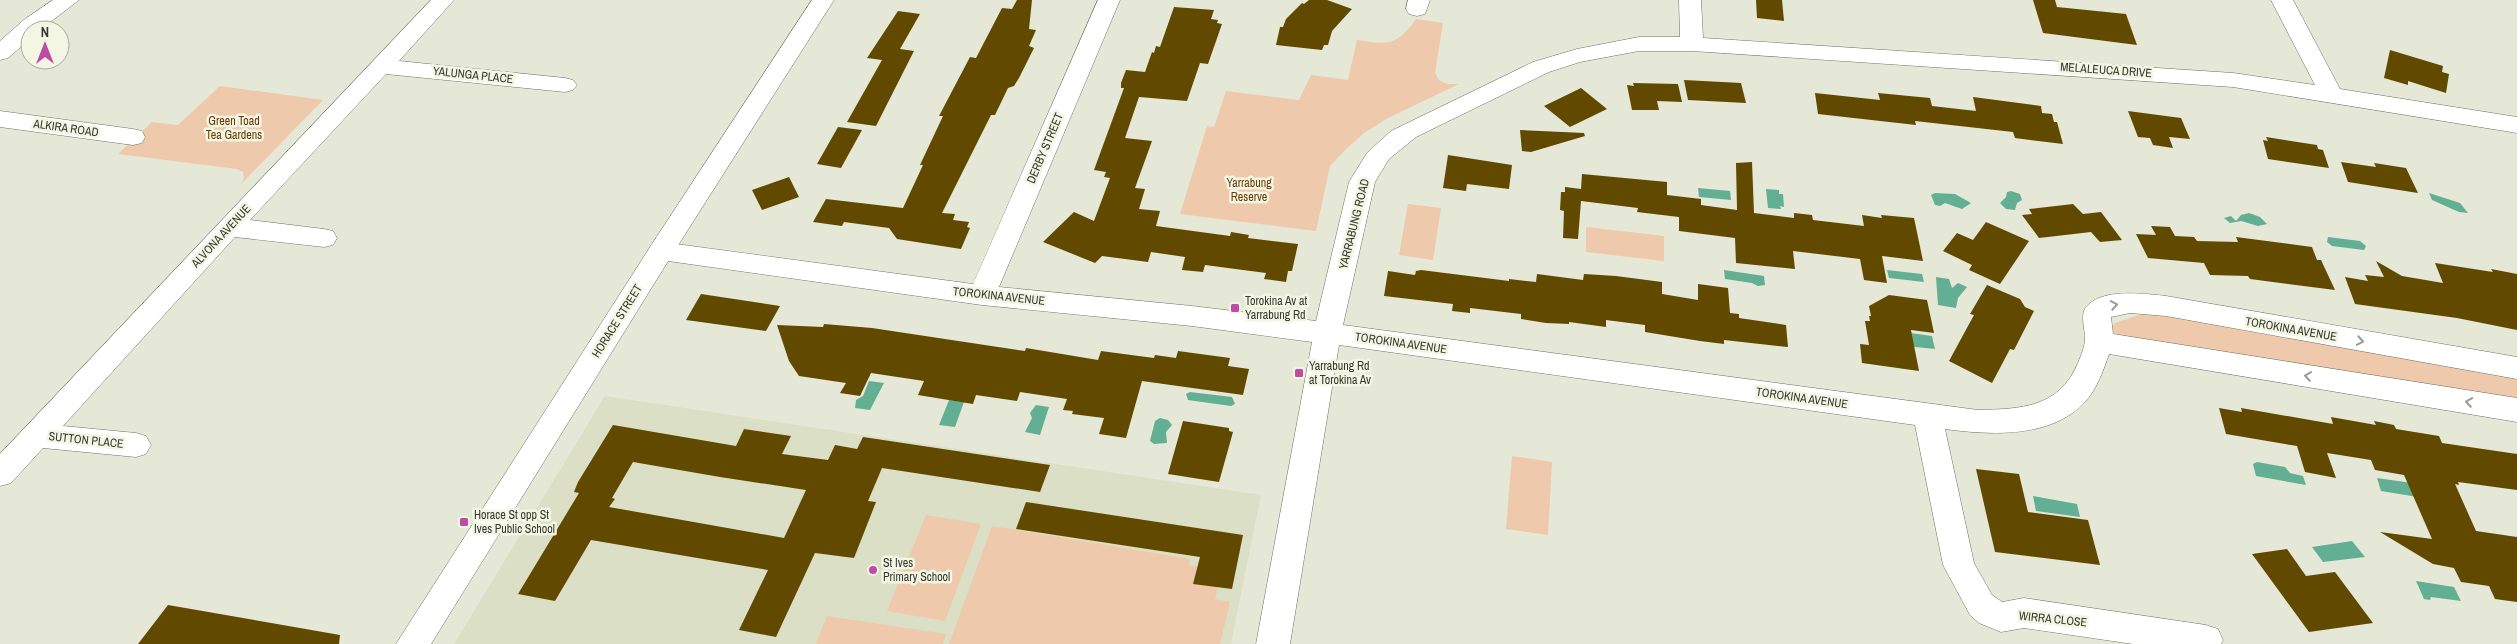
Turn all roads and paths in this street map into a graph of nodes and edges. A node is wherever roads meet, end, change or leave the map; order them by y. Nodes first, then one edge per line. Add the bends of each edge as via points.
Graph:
1 (68, 0) edge
2 (444, 0) edge
3 (823, 0) edge
4 (1109, 0) edge
5 (1690, 0) edge
6 (2282, 0) edge
7 (1692, 44) junction
8 (0, 53) edge
9 (381, 66) junction
10 (565, 85) dead end
11 (2331, 94) junction
12 (0, 119) edge
13 (2517, 125) edge
14 (133, 137) dead end
15 (229, 227) junction
16 (324, 238) dead end
17 (661, 251) junction
18 (982, 295) junction
19 (1327, 333) junction
20 (2099, 342) junction
21 (2517, 368) edge
22 (2517, 410) edge
23 (1928, 416) junction
24 (37, 435) junction
25 (136, 445) dead end
26 (0, 474) edge
27 (2206, 640) dead end
28 (413, 644) edge
29 (1273, 644) edge

1 - 8 street via 33,24
2 - 9 street, ALVONA AVENUE
3 - 17 street, HORACE STREET
4 - 18 street, DERBY STREET
5 - 7 street
6 - 11 street
7 - 11 street, MELALEUCA DRIVE via 2150,73 2233,80
7 - 19 street, YARRABUNG ROAD via 1639,44 1541,67 1407,131 1387,145 1372,161 1362,182
9 - 10 street, YALUNGA PLACE
9 - 15 street, ALVONA AVENUE
11 - 13 street, MELALEUCA DRIVE
12 - 14 street, ALKIRA ROAD
15 - 16 street
15 - 24 street, ALVONA AVENUE
17 - 18 street, TOROKINA AVENUE
17 - 28 street, HORACE STREET
18 - 19 street, TOROKINA AVENUE
19 - 23 street, TOROKINA AVENUE
19 - 29 street, YARRABUNG ROAD
20 -> 21 street, TOROKINA AVENUE via 2097,312 2109,304 2136,303
22 -> 20 street
20 - 23 street, TOROKINA AVENUE via 2087,379 2079,392 2062,406 2010,421 1978,422
23 - 27 street, WIRRA CLOSE via 1959,565 1981,605 2001,616 2024,613
24 - 25 street, SUTTON PLACE
24 - 26 street, ALVONA AVENUE

